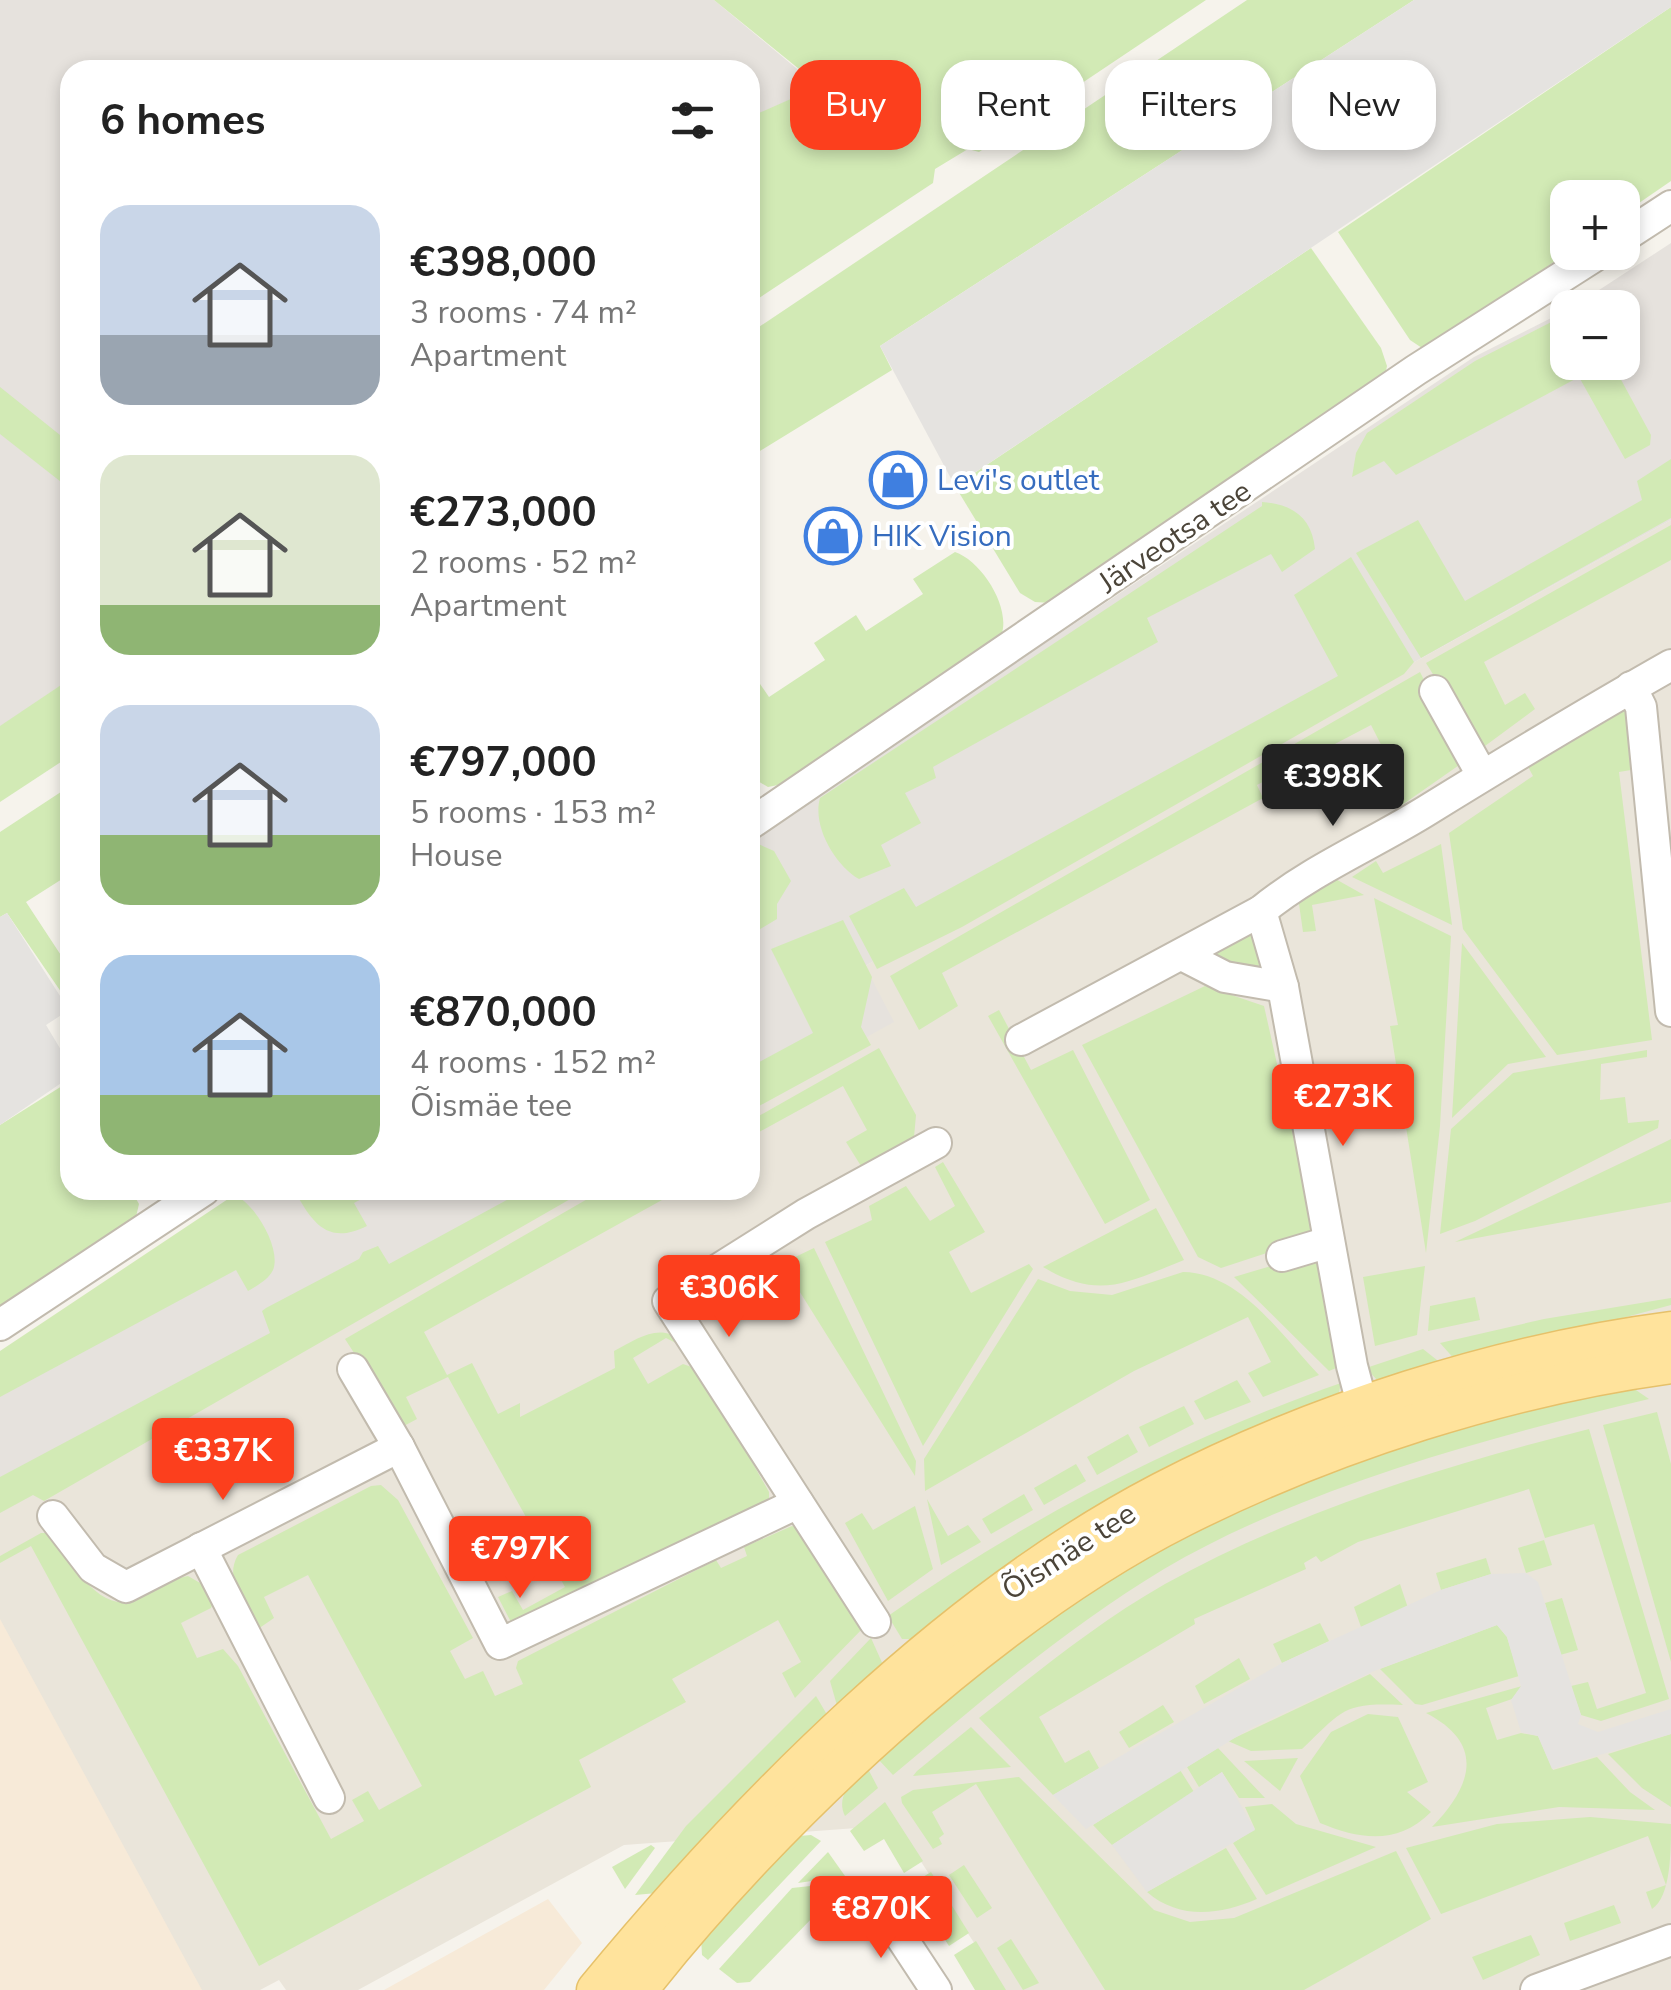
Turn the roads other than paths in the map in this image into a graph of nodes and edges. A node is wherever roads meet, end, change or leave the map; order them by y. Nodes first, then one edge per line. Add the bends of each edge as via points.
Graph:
1 (1671, 206) edge
2 (1640, 226) edge
3 (1573, 270) edge
4 (1671, 665) edge
5 (1631, 688) junction
6 (1435, 691) dead end
7 (1481, 774) junction
8 (760, 817) edge
9 (1261, 911) junction
10 (1182, 955) junction
11 (1282, 987) junction
12 (1671, 1011) edge
13 (1022, 1040) dead end
14 (936, 1143) dead end
15 (189, 1200) edge
16 (1330, 1242) junction
17 (1282, 1256) dead end
18 (0, 1325) edge
19 (1671, 1331) edge
20 (1671, 1364) edge
21 (353, 1369) dead end
22 (1368, 1424) junction
23 (399, 1446) junction
24 (798, 1504) junction
25 (54, 1516) dead end
26 (201, 1548) junction
27 (876, 1622) dead end
28 (330, 1798) dead end
29 (876, 1899) dead end
30 (1671, 1940) edge
31 (596, 1990) edge
32 (638, 1990) edge
33 (936, 1990) edge
34 (1536, 1990) edge

1 - 2 street
3 - 8 street, Järveotsa tee
4 - 5 street
5 - 7 street
5 - 12 street via 1641,707
6 - 7 street
7 - 9 street
9 - 10 street
9 - 11 street
10 - 11 street via 1225,977
10 - 13 street
11 - 16 street
14 - 24 street via 668,1301
15 - 18 street
16 - 17 street
16 - 22 street
19 - 22 main road, Õismäe tee via 1542,1355
20 - 22 main road, Õismäe tee
21 - 23 street
22 - 31 main road, Õismäe tee via 1160,1493 1025,1577 904,1670 790,1776
22 - 32 main road, Õismäe tee via 1180,1519 1035,1610 924,1696 810,1802
23 - 24 street via 500,1644
23 - 26 street
24 - 27 street
25 - 26 street via 93,1568 126,1587
26 - 28 street
29 - 33 street
30 - 34 street

